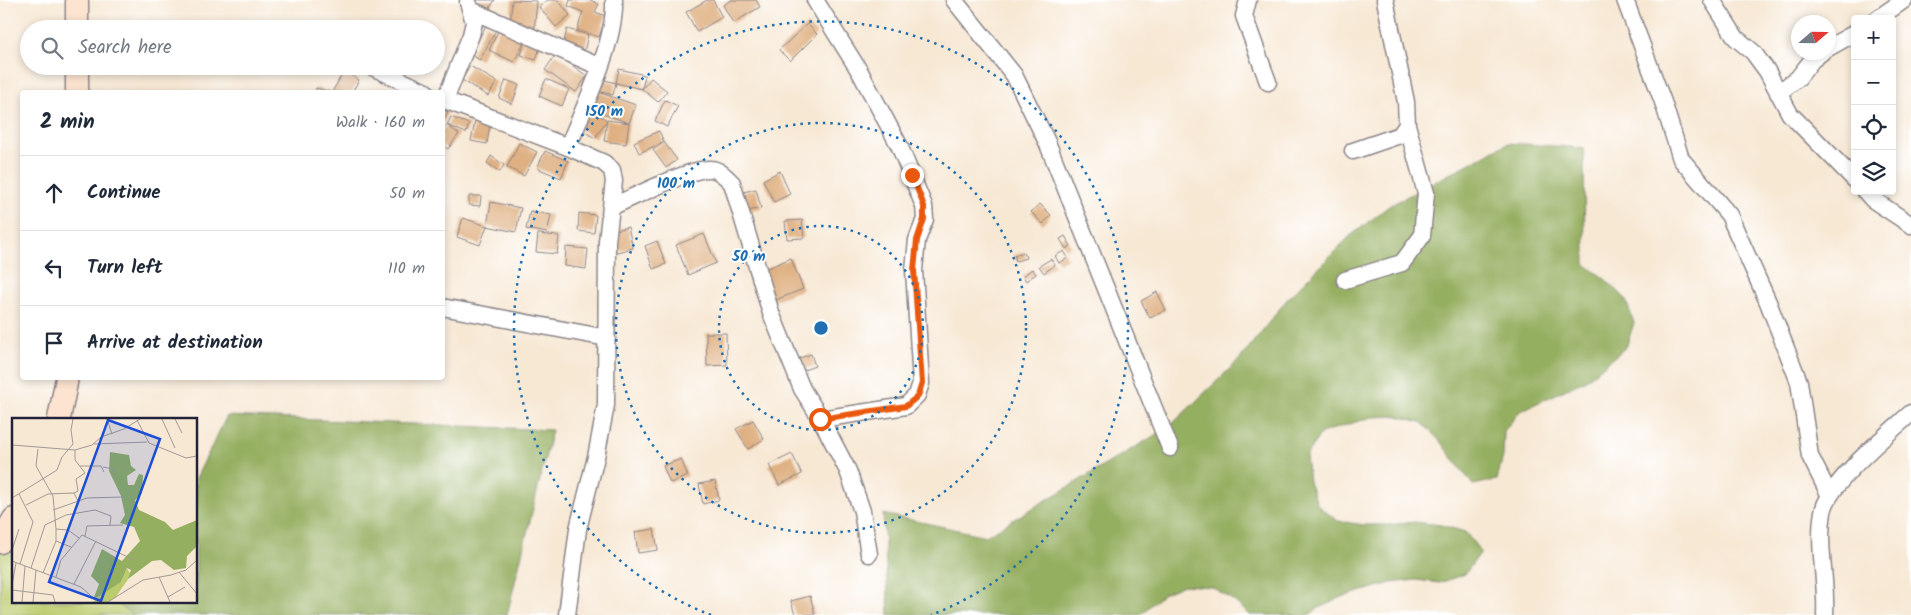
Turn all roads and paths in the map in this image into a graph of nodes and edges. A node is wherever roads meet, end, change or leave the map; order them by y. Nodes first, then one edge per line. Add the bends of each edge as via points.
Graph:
1 (77, 0) edge
2 (614, 0) edge
3 (815, 0) edge
4 (954, 0) edge
5 (1248, 0) edge
6 (1385, 0) edge
7 (1625, 0) edge
8 (1712, 0) edge
9 (1904, 0) edge
10 (469, 5) edge
11 (1883, 15) edge
12 (77, 20) edge
13 (1851, 35) edge
14 (1836, 44) edge
15 (1812, 60) edge
16 (600, 66) junction
17 (77, 75) edge
18 (389, 75) edge
19 (1268, 82) dead end
20 (77, 90) edge
21 (422, 90) edge
22 (1778, 93) junction
23 (445, 98) edge
24 (445, 100) edge
25 (1407, 125) junction
26 (568, 146) junction
27 (1353, 151) dead end
28 (1851, 176) edge
29 (1868, 195) edge
30 (611, 207) junction
31 (1911, 225) edge
32 (1345, 280) dead end
33 (445, 308) edge
34 (607, 338) junction
35 (67, 380) edge
36 (1911, 412) edge
37 (59, 418) edge
38 (820, 419) junction
39 (1170, 448) dead end
40 (1829, 494) junction
41 (12, 521) edge
42 (0, 542) edge
43 (868, 554) dead end
44 (567, 615) edge
45 (1825, 615) edge

1 - 12 street
2 - 16 street via 608,42
3 - 38 street via 900,145 924,206 914,270 922,383 918,396 906,406
4 - 39 street via 1014,75 1047,142
5 - 19 street via 1244,16
6 - 25 street via 1406,102
7 - 40 street via 1681,159 1729,216 1768,302 1798,382 1810,456
8 - 22 street via 1736,38 1753,52 1767,71
9 - 11 street
10 - 16 street
10 - 23 street via 474,22 472,35
13 - 14 street
15 - 22 street via 1798,78
16 - 26 street
17 - 20 street
18 - 21 street
22 - 28 street via 1790,114
24 - 26 street
25 - 27 street via 1400,136
25 - 32 street via 1426,193 1422,236 1402,263
26 - 30 street via 612,170
29 - 31 street
30 - 34 street via 607,241
30 - 38 street via 693,171 710,169 723,174 732,183 771,313 802,389
33 - 34 street
34 - 44 street via 606,405 578,529
35 - 37 street
36 - 40 street
38 - 43 street via 848,471 862,511
40 - 45 street via 1823,511 1822,539
41 - 42 street

